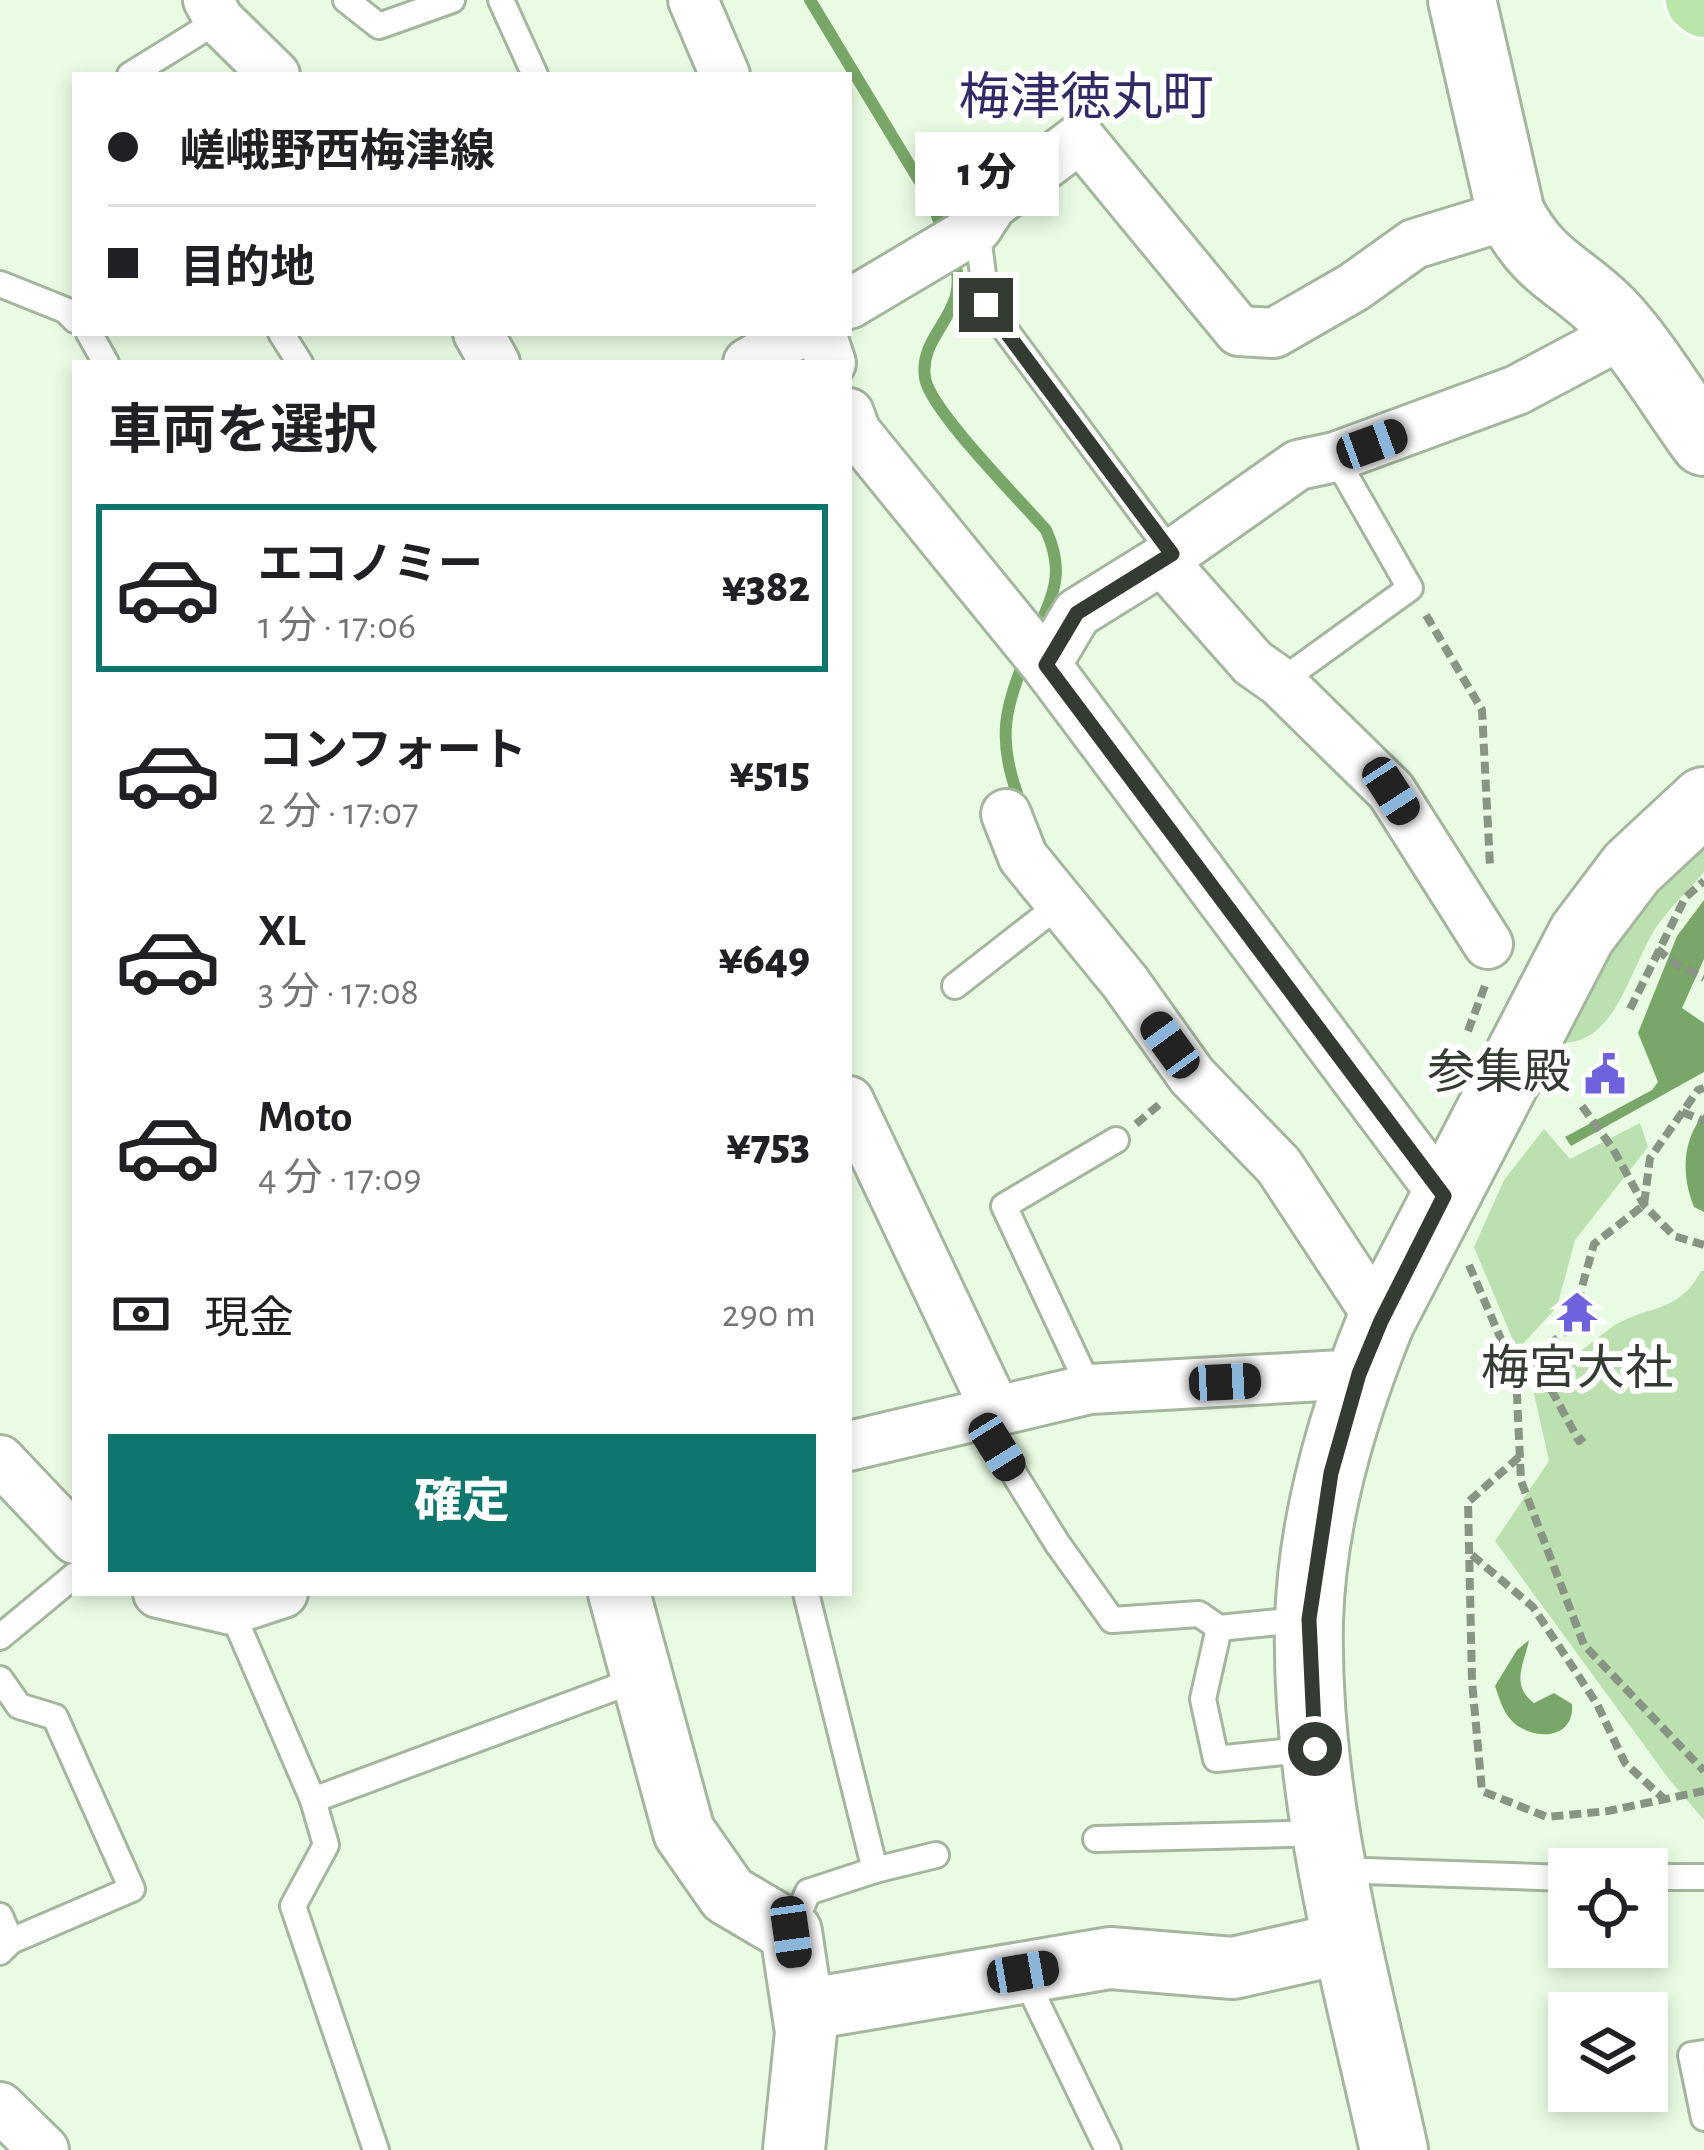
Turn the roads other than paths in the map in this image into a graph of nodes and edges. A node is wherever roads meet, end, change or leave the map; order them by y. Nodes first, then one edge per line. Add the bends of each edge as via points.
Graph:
1 (346, 0) edge
2 (452, 0) edge
3 (501, 0) edge
4 (693, 0) edge
5 (1462, 0) edge
6 (214, 10) edge
7 (134, 72) edge
8 (272, 72) edge
9 (534, 72) edge
10 (724, 72) edge
11 (1511, 214) junction
12 (977, 228) junction
13 (0, 284) edge
14 (852, 296) edge
15 (72, 317) edge
16 (1624, 333) junction
17 (794, 336) edge
18 (753, 360) edge
19 (852, 421) edge
20 (1704, 442) edge
21 (1335, 457) junction
22 (1172, 554) junction
23 (1046, 665) junction
24 (1280, 682) junction
25 (1704, 801) edge
26 (1006, 814) dead end
27 (1060, 904) junction
28 (1488, 944) dead end
29 (955, 986) dead end
30 (852, 1108) edge
31 (1116, 1140) road end
32 (1444, 1196) junction
33 (1370, 1348) junction
34 (1090, 1389) junction
35 (987, 1413) junction
36 (852, 1445) edge
37 (2, 1466) edge
38 (72, 1536) edge
39 (72, 1577) edge
40 (171, 1596) edge
41 (274, 1596) edge
42 (620, 1596) edge
43 (807, 1596) edge
44 (231, 1610) junction
45 (1309, 1619) junction
46 (1219, 1628) junction
47 (0, 1637) edge
48 (643, 1677) junction
49 (0, 1679) edge
50 (10, 1712) edge
51 (1315, 1749) junction
52 (313, 1800) junction
53 (1096, 1839) dead end
54 (1330, 1851) junction
55 (936, 1855) dead end
56 (875, 1870) junction
57 (1548, 1876) edge
58 (1668, 1877) edge
59 (1704, 1877) edge
60 (0, 1916) edge
61 (791, 1932) junction
62 (1348, 1942) junction
63 (6, 1947) edge
64 (1023, 1972) junction
65 (803, 2010) junction
66 (1704, 2053) edge
67 (0, 2107) edge
68 (1704, 2119) edge
69 (44, 2150) edge
70 (376, 2150) edge
71 (794, 2150) edge
72 (1108, 2150) edge
73 (1394, 2150) edge

1 - 2 lane via 379,26
3 - 9 lane
4 - 10 street
5 - 11 main road
6 - 7 lane
6 - 8 street
11 - 12 street via 1414,244 1274,333 1239,331 1080,138 992,206
11 - 16 main road via 1545,264
12 - 14 street
12 - 22 lane via 986,305
13 - 15 lane
16 - 20 main road
16 - 21 street via 1517,390
17 - 18 street
19 - 23 street
21 - 22 street via 1298,465
21 - 24 lane via 1410,588
22 - 23 street via 1077,613
22 - 24 street via 1176,576 1253,664
23 - 32 street
24 - 28 street via 1391,791
25 - 32 main road via 1632,868 1582,934
26 - 27 street via 1023,857
27 - 29 lane
27 - 33 street via 1192,1076 1279,1166
30 - 35 street
31 - 34 lane via 1004,1206
32 - 33 main road
33 - 34 street
33 - 45 main road via 1331,1473
34 - 35 street
35 - 36 street
35 - 46 lane via 1057,1543 1112,1620 1199,1614
37 - 38 street
39 - 47 lane
40 - 44 street
41 - 44 street
42 - 48 street
43 - 56 lane
44 - 52 lane
45 - 46 lane
45 - 51 main road
46 - 51 lane via 1203,1699 1216,1759
48 - 52 lane
48 - 61 street via 684,1832 728,1895
49 - 50 lane
50 - 63 lane via 55,1717 132,1889
51 - 54 main road
52 - 70 lane via 326,1845 293,1906
53 - 54 lane
54 - 57 lane
54 - 62 main road
55 - 56 lane
56 - 61 lane via 808,1892
58 - 59 lane
60 - 63 lane
61 - 65 street
62 - 64 street via 1233,1968 1110,1958
62 - 73 main road
64 - 65 street
64 - 72 lane
65 - 71 street
66 - 68 lane via 1691,2055
67 - 69 street

